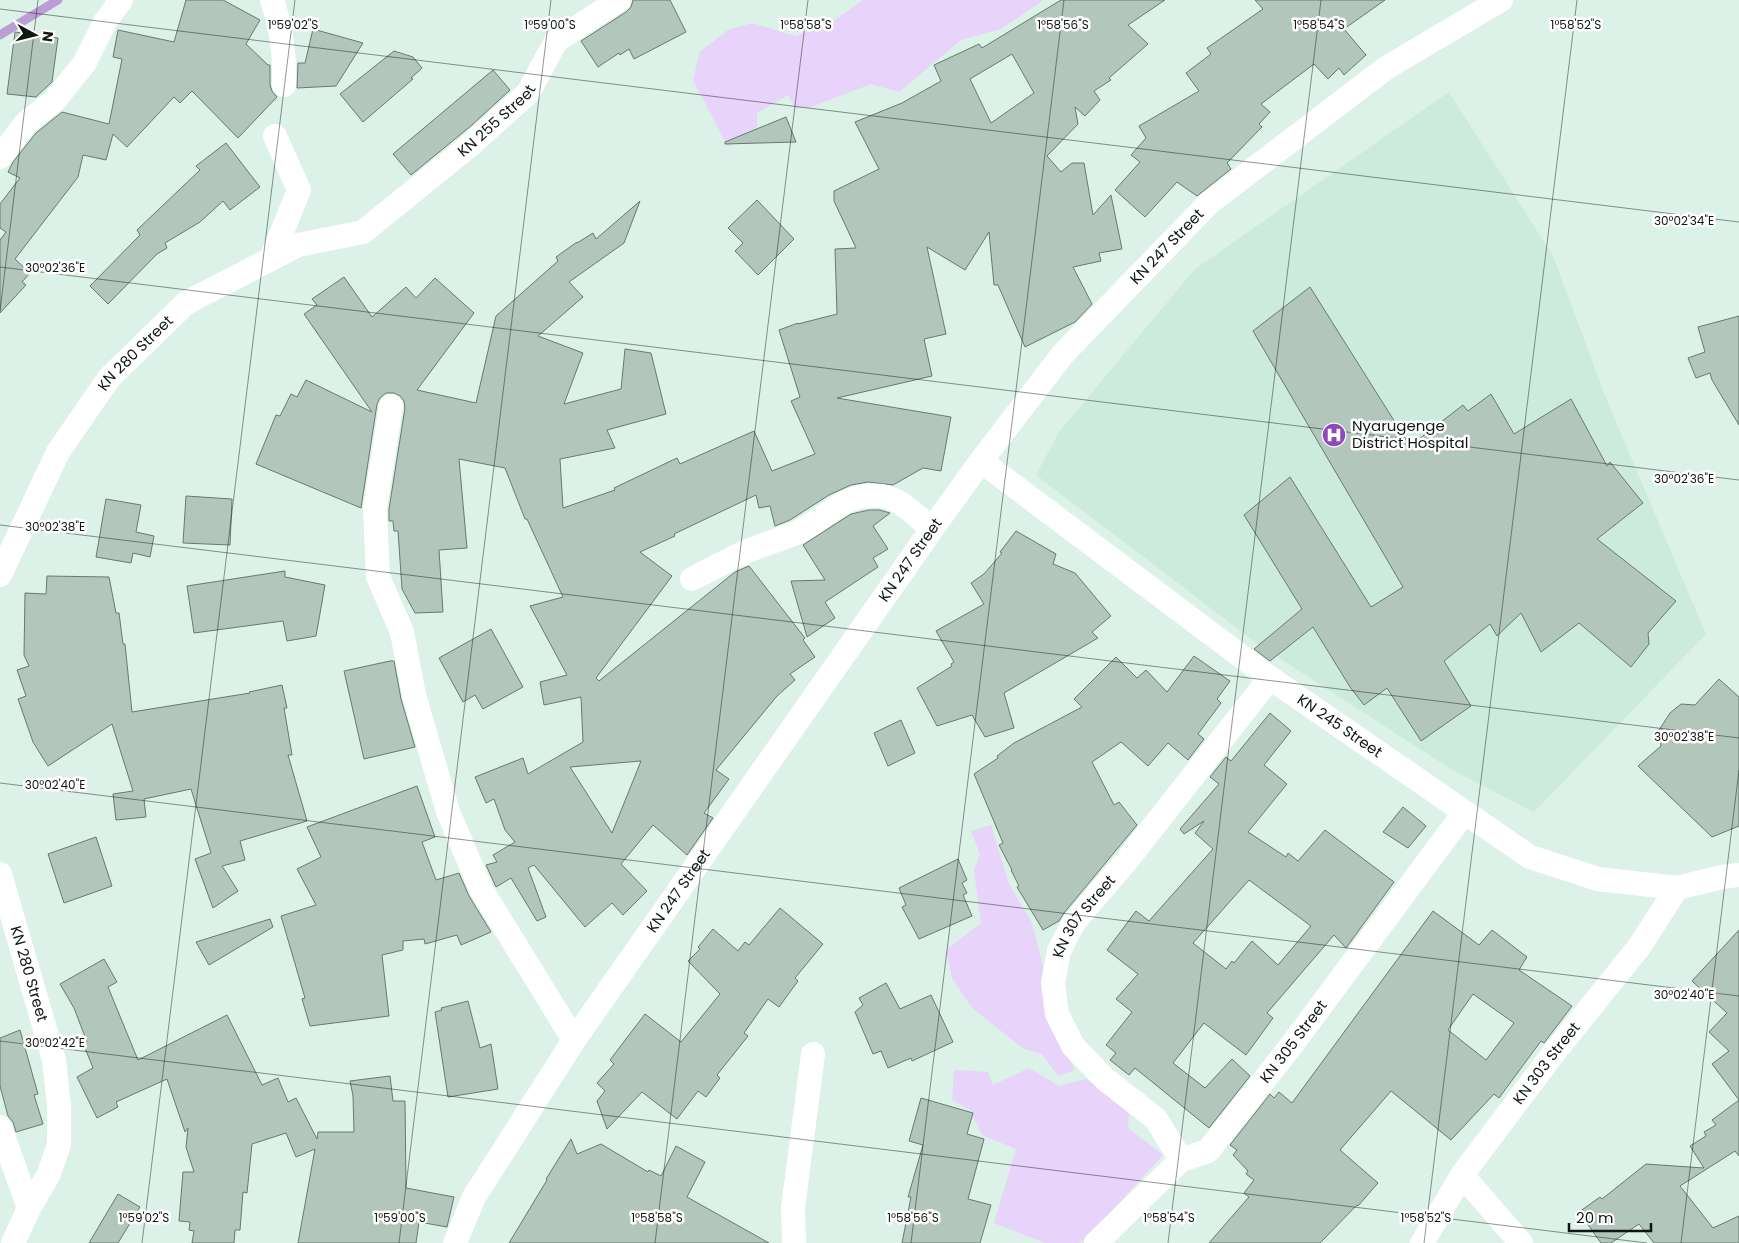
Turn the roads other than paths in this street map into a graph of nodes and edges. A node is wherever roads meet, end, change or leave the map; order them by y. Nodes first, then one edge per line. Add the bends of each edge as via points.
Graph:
1 (121, 0) edge
2 (272, 0) edge
3 (619, 0) edge
4 (1501, 0) edge
5 (284, 85) dead end
6 (275, 136) dead end
7 (0, 157) edge
8 (363, 232) joint
9 (271, 259) junction
10 (391, 406) dead end
11 (981, 461) junction
12 (932, 529) junction
13 (0, 575) edge
14 (692, 578) dead end
15 (1270, 678) junction
16 (1464, 813) junction
17 (0, 874) edge
18 (1739, 875) edge
19 (1677, 888) junction
20 (574, 1040) junction
21 (813, 1054) dead end
22 (0, 1127) edge
23 (1181, 1160) junction
24 (1462, 1175) junction
25 (29, 1208) junction
26 (13, 1243) edge
27 (455, 1243) edge
28 (794, 1243) edge
29 (1096, 1243) edge
30 (1422, 1243) edge
31 (1521, 1243) edge

1 - 7 street via 84,64 54,101 26,123
2 - 5 street via 279,18 285,62
3 - 8 street, KN 255 Street via 556,41 528,92 468,147
4 - 11 street, KN 247 Street via 1386,68 1209,203 1063,354
6 - 9 street via 298,190
8 - 9 street, KN 280 Street via 298,246
9 - 13 street, KN 280 Street via 186,303 109,378 58,452
10 - 20 street via 375,508 378,577 402,632 414,695 448,812 481,889
11 - 12 street, KN 247 Street
11 - 15 street, KN 245 Street
12 - 14 street via 894,499 881,496 854,499 836,506 796,533
12 - 20 street, KN 247 Street
15 - 16 street, KN 245 Street
15 - 23 street, KN 307 Street via 1128,859 1074,922 1059,950 1053,983 1057,1014 1073,1046 1105,1079 1156,1120
16 - 19 street, KN 245 Street via 1530,857 1598,879
16 - 23 street, KN 305 Street via 1291,1046 1208,1151
17 - 25 street, KN 280 Street via 54,1060 59,1106 59,1144 49,1174
18 - 19 street, KN 245 Street
19 - 24 street, KN 303 Street via 1639,947
20 - 27 street, KN 247 Street via 474,1198
21 - 28 street via 793,1208
22 - 25 street
23 - 29 street, KN 305 Street
24 - 30 street, KN 303 Street
24 - 31 street
25 - 26 street, KN 280 Street

